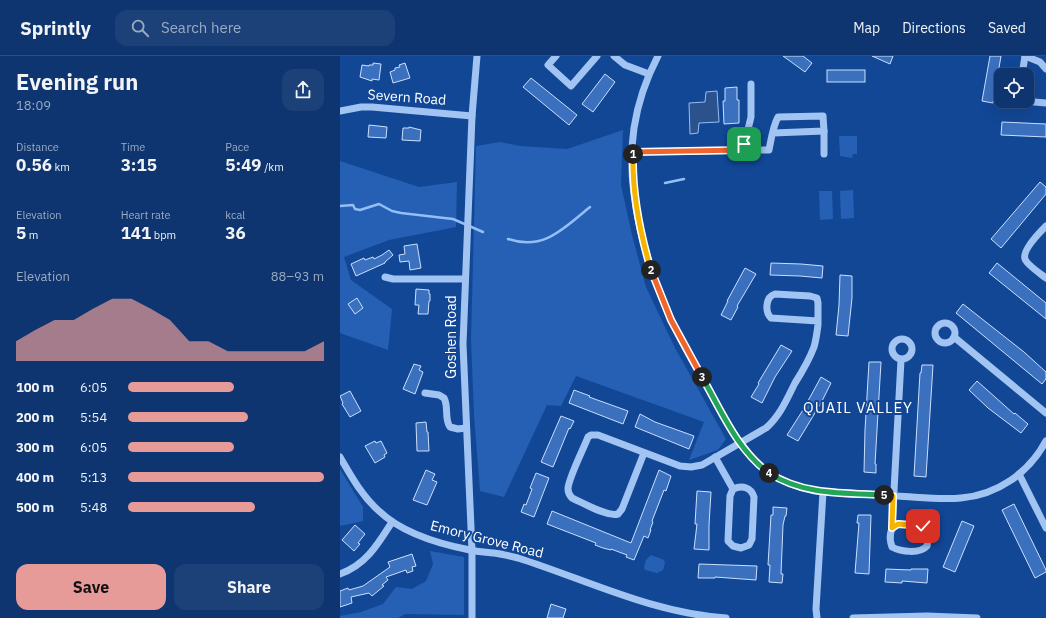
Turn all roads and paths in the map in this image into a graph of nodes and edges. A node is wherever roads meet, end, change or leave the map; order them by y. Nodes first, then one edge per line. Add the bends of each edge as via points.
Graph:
1 (476, 56) edge
2 (556, 56) edge
3 (597, 56) edge
4 (614, 56) edge
5 (658, 56) edge
6 (1025, 56) edge
7 (1023, 68) edge
8 (1046, 69) edge
9 (649, 74) junction
10 (751, 84) dead end
11 (1034, 102) edge
12 (1046, 103) edge
13 (340, 110) edge
14 (472, 116) junction
15 (824, 132) junction
16 (773, 133) junction
17 (743, 150) junction
18 (633, 152) junction
19 (824, 154) dead end
20 (1046, 226) edge
21 (384, 277) dead end
22 (1046, 278) edge
23 (464, 279) junction
24 (818, 321) junction
25 (954, 337) dead end
26 (901, 360) dead end
27 (425, 394) dead end
28 (1046, 413) edge
29 (466, 428) junction
30 (1046, 441) edge
31 (740, 443) junction
32 (644, 453) junction
33 (340, 457) edge
34 (716, 457) junction
35 (1019, 474) junction
36 (733, 489) junction
37 (823, 492) junction
38 (893, 496) junction
39 (1044, 518) edge
40 (392, 522) junction
41 (892, 528) junction
42 (1046, 528) edge
43 (472, 551) junction
44 (340, 574) edge
45 (472, 618) edge
46 (726, 618) edge
47 (817, 618) edge
48 (852, 618) edge
49 (977, 618) edge

1 - 14 street, Goshen Road
2 - 3 street via 548,65 572,86
4 - 9 street via 625,65
5 - 9 street
6 - 7 street
6 - 8 street via 1040,62
9 - 18 street via 636,119
10 - 17 street via 750,120
11 - 12 street
13 - 14 street, Severn Road via 372,106
14 - 23 street, Goshen Road
15 - 16 street
15 - 16 street via 823,116 782,117 777,119
15 - 19 street
16 - 17 street via 769,150
17 - 18 street
18 - 31 street via 637,209 656,282 679,337
20 - 22 street via 1027,249 1025,260
21 - 23 street
23 - 29 street, Goshen Road via 463,360
24 - 24 street via 818,302 814,297 774,294 768,298 767,312 771,318
24 - 31 street via 812,352 777,416 766,428
25 - 28 street
26 - 38 street
27 - 29 street via 444,398 448,410 447,423 450,427
29 - 43 street, Goshen Road
30 - 35 street via 1033,461
31 - 34 street
31 - 37 street via 757,464 775,477 800,488
32 - 32 street via 618,514 605,513 569,495 570,481 591,435 598,435
32 - 34 street via 686,467 698,466
33 - 40 street, Emory Grove Road via 364,494
34 - 36 street
35 - 38 street via 996,489 967,498
35 - 39 street
36 - 36 street via 730,496 727,540 733,546 744,547 750,544 752,539 754,497 748,488
37 - 38 street
37 - 47 street
38 - 41 street
39 - 42 street
40 - 43 street, Emory Grove Road via 423,536
40 - 44 street via 367,558
41 - 41 street via 891,543 895,549 918,551 927,546 928,532 923,526 898,524
43 - 45 street, Goshen Road
43 - 46 street, Emory Grove Road via 518,558 656,606
48 - 49 street

